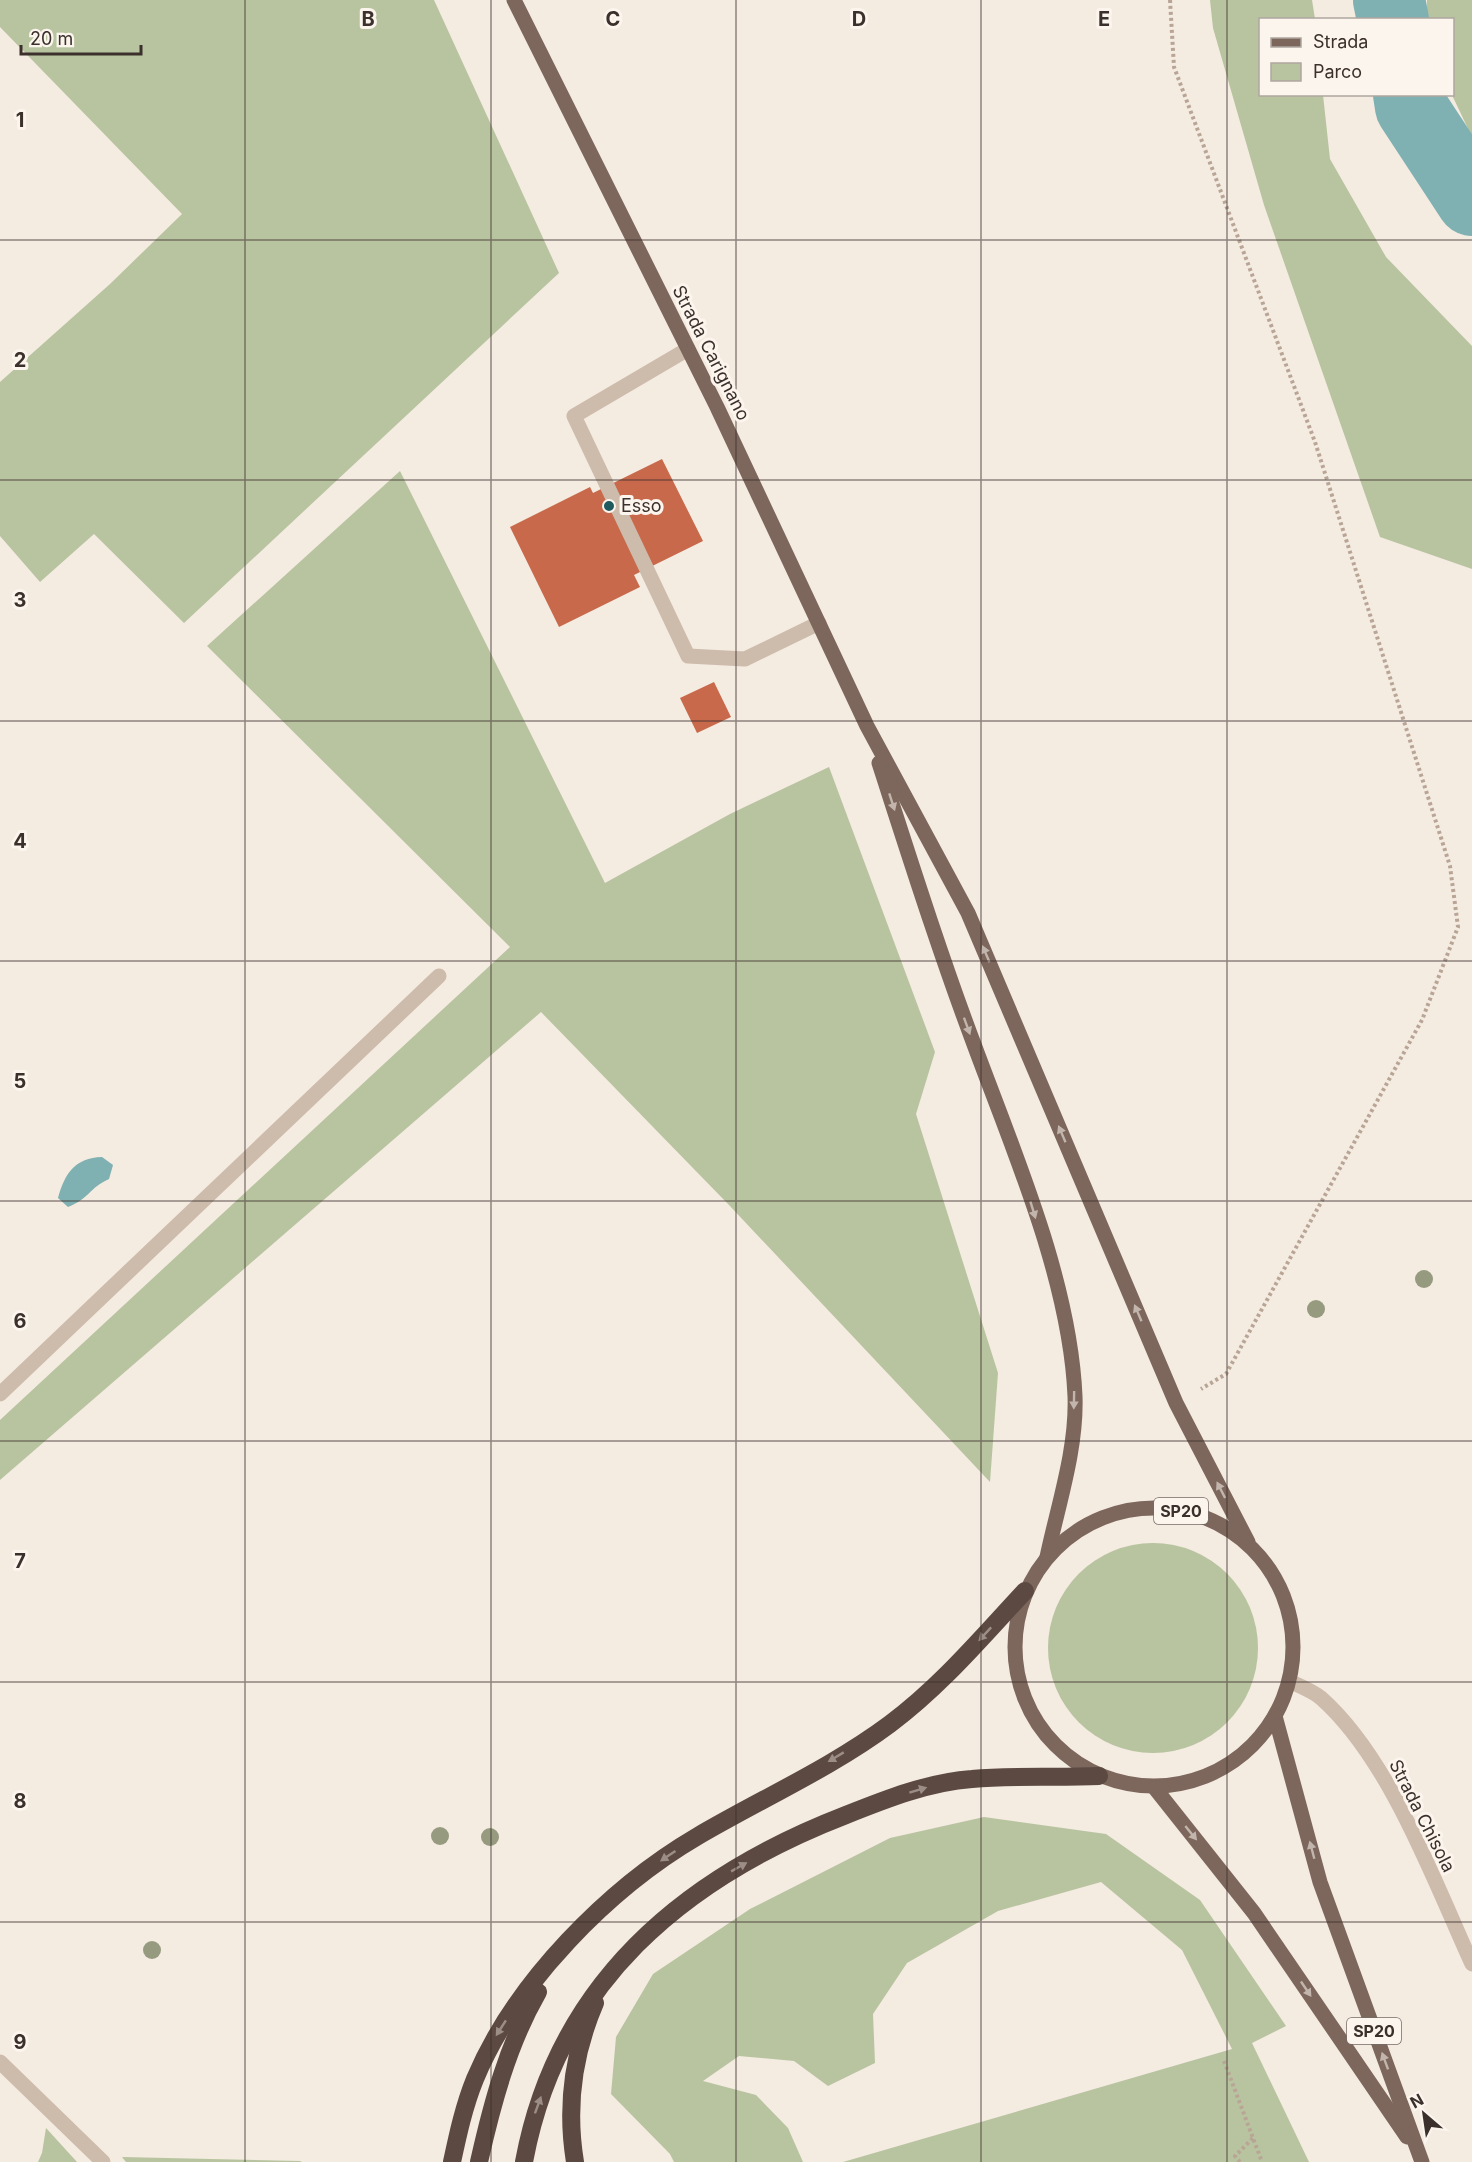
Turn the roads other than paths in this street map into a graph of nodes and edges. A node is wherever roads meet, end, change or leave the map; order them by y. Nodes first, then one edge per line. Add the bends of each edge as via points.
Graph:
1 (514, 0) edge
2 (688, 349) junction
3 (819, 623) junction
4 (867, 726) junction
5 (439, 976) dead end
6 (0, 1394) edge
7 (1248, 1542) junction
8 (1047, 1557) junction
9 (1025, 1591) junction
10 (1289, 1681) junction
11 (1275, 1716) junction
12 (1099, 1776) junction
13 (1154, 1787) junction
14 (642, 1939) junction
15 (562, 1948) junction
16 (1472, 1964) edge
17 (0, 2062) edge
18 (1421, 2159) edge
19 (103, 2162) edge
20 (452, 2162) edge
21 (479, 2162) edge
22 (524, 2162) edge
23 (575, 2162) edge

1 - 2 main road, Strada Carignano / SP20
2 - 3 main road, Strada Carignano / SP20
2 - 3 street via 574,416 688,657 745,659
3 - 4 main road, Strada Carignano / SP20
7 -> 4 main road, SP20 via 1176,1403 968,913
4 -> 8 main road, SP20 via 937,944 1022,1174 1064,1316 1075,1399 1070,1450
5 - 6 street
7 - 8 main road, SP20 via 1195,1513 1155,1507 1114,1513 1078,1530
7 - 10 main road, SP20 via 1284,1596 1294,1639
8 - 9 main road, SP20
9 - 12 main road, SP20 via 1014,1633 1017,1678 1033,1719 1061,1753
9 -> 15 highway via 957,1664 889,1725 647,1869
10 - 11 main road, SP20
10 - 16 street, Strada Chisola via 1320,1697 1345,1723 1377,1769 1404,1817
11 - 13 main road, SP20 via 1253,1745 1224,1768 1190,1782
18 -> 11 main road, SP20 via 1320,1882
12 - 13 main road, SP20
14 -> 12 highway via 672,1910 720,1877 820,1825 879,1802 926,1787 972,1779
13 -> 18 main road, SP20 via 1254,1912
22 -> 14 highway via 530,2129 554,2061 574,2020 600,1983
14 - 23 highway via 595,2004 581,2037 571,2116
15 -> 20 highway via 497,2033 475,2079
15 - 21 highway via 530,2005 511,2051
17 - 19 street

